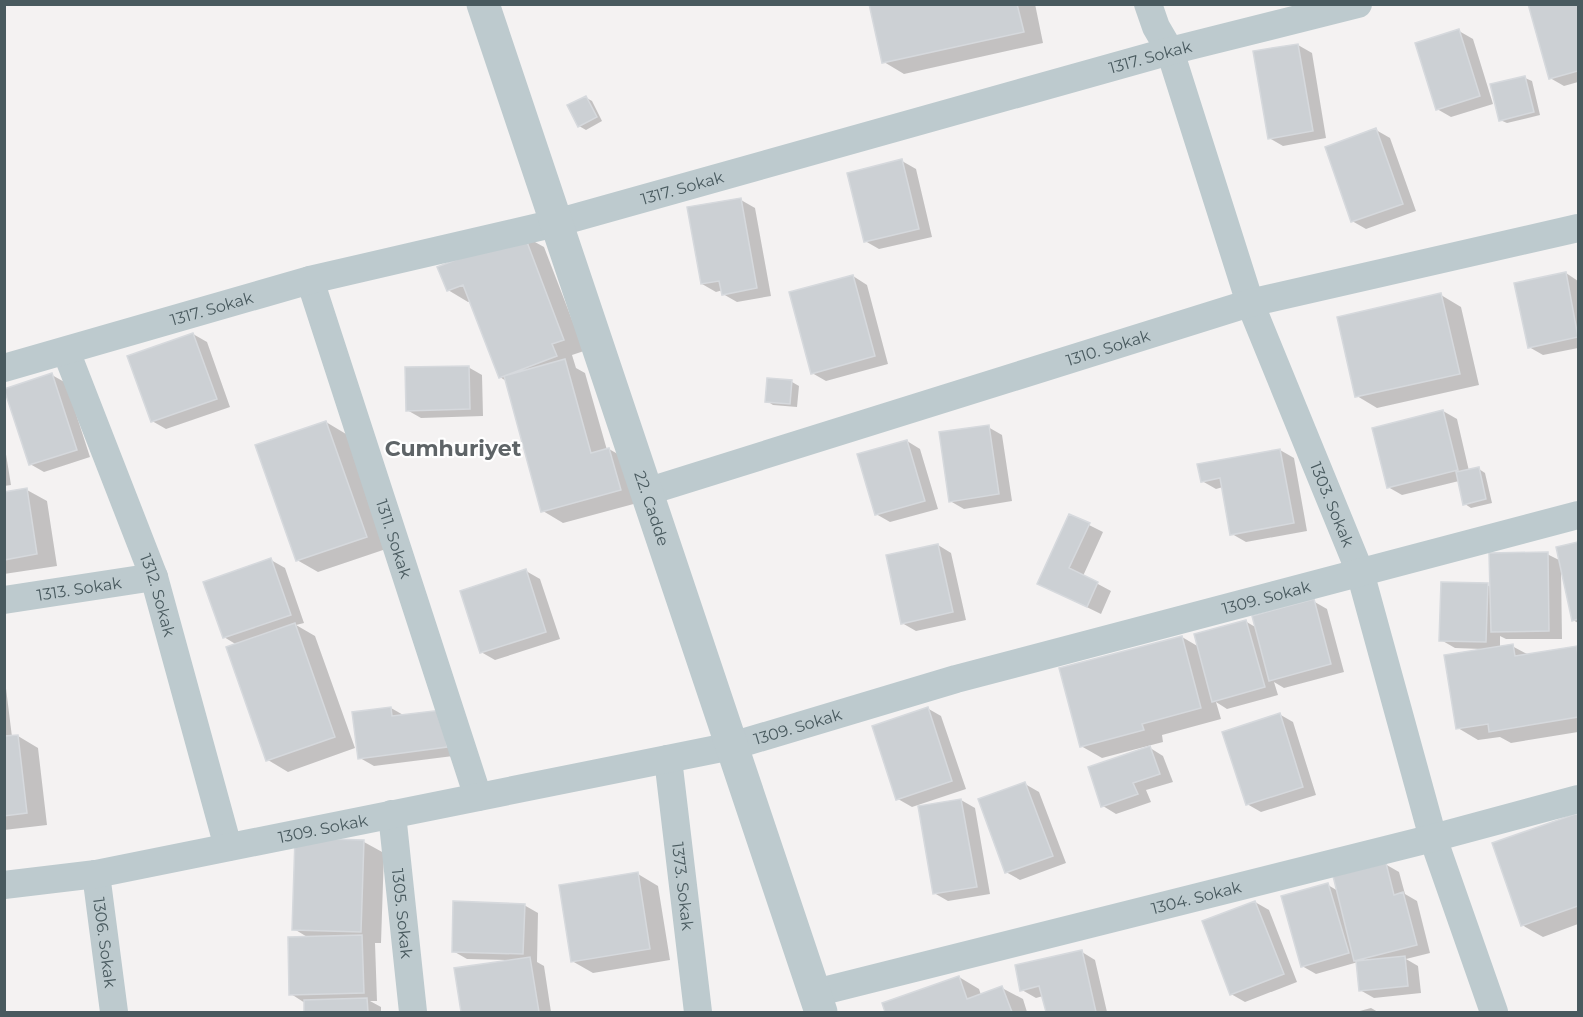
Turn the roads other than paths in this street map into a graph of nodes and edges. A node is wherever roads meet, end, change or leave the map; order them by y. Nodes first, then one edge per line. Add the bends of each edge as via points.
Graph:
1 (483, 4) edge
2 (1148, 4) edge
3 (1358, 4) edge
4 (1170, 51) junction
5 (556, 223) junction
6 (1578, 228) edge
7 (310, 280) junction
8 (1250, 303) junction
9 (66, 351) junction
10 (4, 368) edge
11 (646, 492) junction
12 (1578, 515) edge
13 (1360, 572) junction
14 (154, 577) junction
15 (4, 600) edge
16 (732, 746) junction
17 (668, 759) junction
18 (478, 797) junction
19 (1578, 799) edge
20 (392, 814) junction
21 (1433, 838) junction
22 (228, 847) junction
23 (96, 874) junction
24 (4, 885) edge
25 (818, 1003) edge
26 (114, 1012) edge
27 (413, 1012) edge
28 (698, 1012) edge
29 (1494, 1012) edge

1 - 5 street, 22. Cadde
2 - 4 street, 1303. Sokak
3 - 4 street, 1317. Sokak
4 - 5 street, 1317. Sokak
4 - 8 street, 1303. Sokak
5 - 7 street, 1317. Sokak
5 - 11 street, 22. Cadde
6 - 8 street, 1310. Sokak
7 - 9 street, 1317. Sokak
7 - 18 street, 1311. Sokak
8 - 11 street, 1310. Sokak
8 - 13 street, 1303. Sokak
9 - 10 street, 1317. Sokak
9 - 14 street, 1312. Sokak
11 - 16 street, 22. Cadde
12 - 13 street, 1309. Sokak
13 - 16 street, 1309. Sokak via 956,679
13 - 21 street, 1303. Sokak
14 - 15 street, 1313. Sokak
14 - 22 street, 1312. Sokak
16 - 17 street, 1309. Sokak
16 - 25 street, 22. Cadde
17 - 18 street, 1309. Sokak
17 - 28 street, 1373. Sokak
18 - 20 street, 1309. Sokak
19 - 21 street, 1304. Sokak
20 - 22 street, 1309. Sokak
20 - 27 street, 1305. Sokak
21 - 25 street, 1304. Sokak
21 - 29 street, 1303. Sokak
22 - 23 street, 1309. Sokak
23 - 24 street, 1309. Sokak
23 - 26 street, 1306. Sokak

